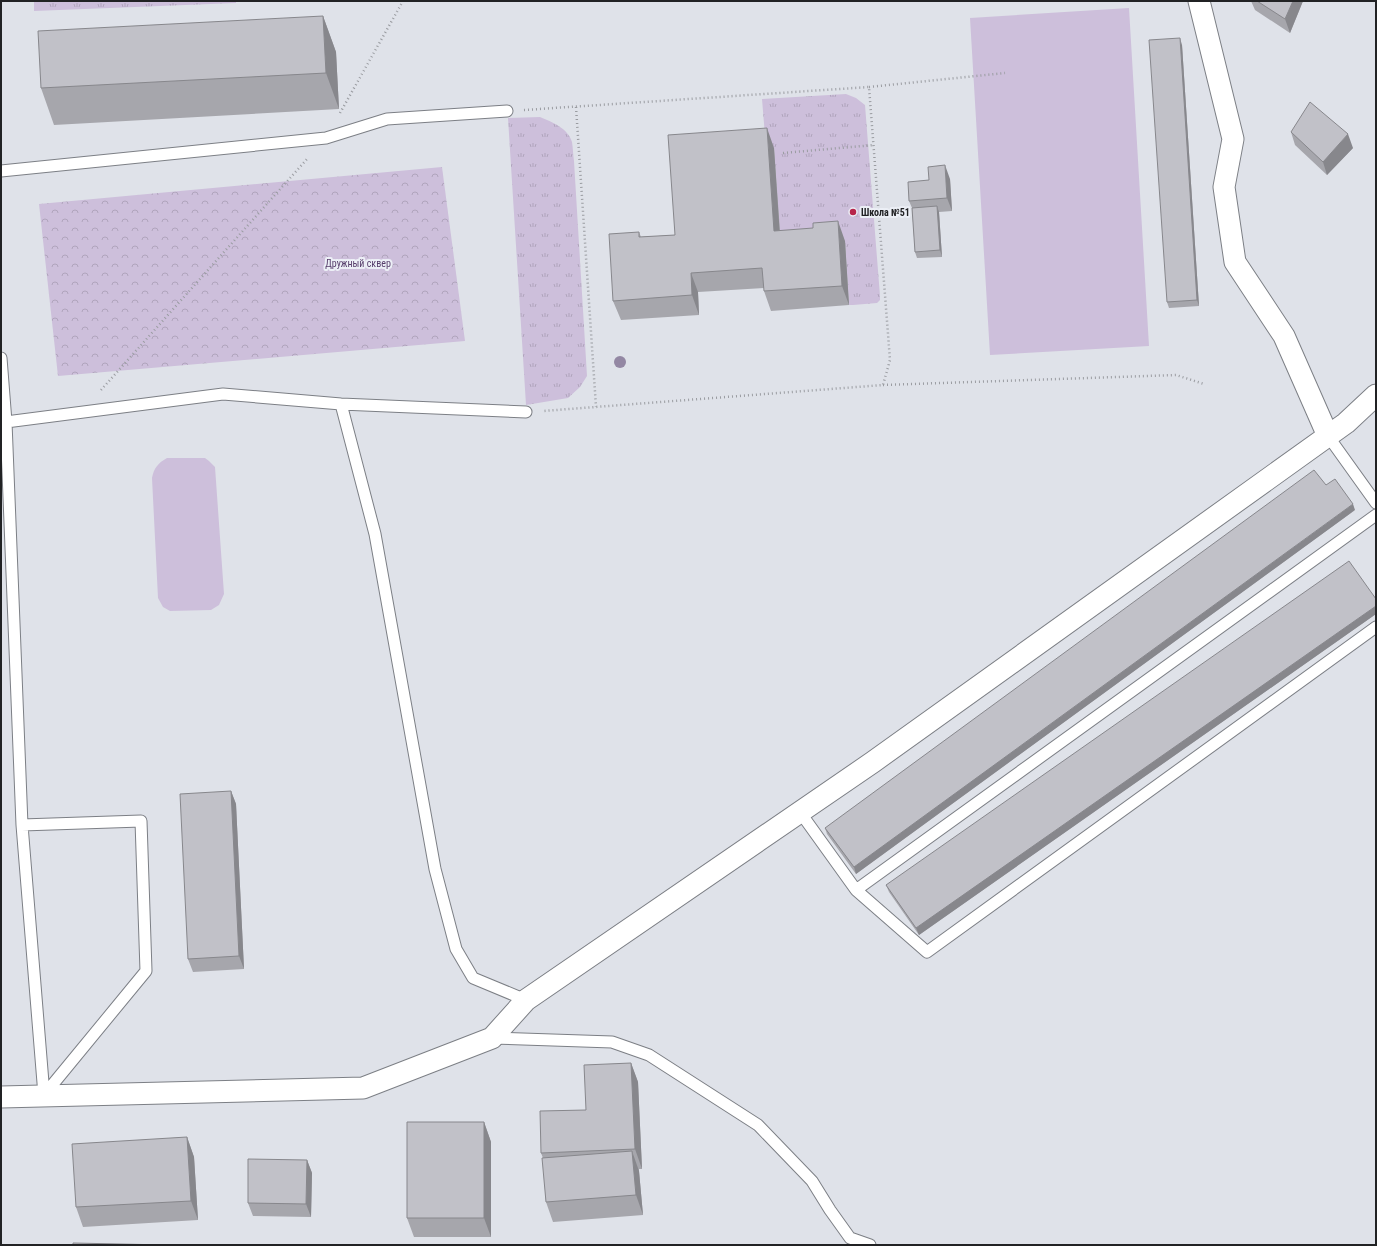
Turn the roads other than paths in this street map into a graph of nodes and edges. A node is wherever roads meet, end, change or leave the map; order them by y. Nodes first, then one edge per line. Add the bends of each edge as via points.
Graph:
1 (1199, 1) edge
2 (507, 111) road end
3 (1, 171) edge
4 (1, 358) edge
5 (1376, 395) edge
6 (341, 404) junction
7 (526, 412) road end
8 (3, 423) edge
9 (1328, 436) junction
10 (1376, 502) edge
11 (1376, 515) edge
12 (1376, 627) edge
13 (800, 812) junction
14 (22, 825) junction
15 (856, 890) junction
16 (526, 1000) junction
17 (492, 1038) junction
18 (44, 1095) junction
19 (1, 1097) edge
20 (870, 1245) edge

1 - 9 street via 1233,139 1224,187 1235,262 1284,336
2 - 3 lane via 387,119 326,138
4 - 8 lane
5 - 9 street
6 - 7 lane
6 - 8 lane via 223,394
6 - 16 lane via 375,534 435,869 456,949 473,978
8 - 14 lane
9 - 10 lane
9 - 13 street
11 - 15 lane
12 - 15 lane via 927,952
13 - 15 lane
13 - 16 street
14 - 18 lane
14 - 18 lane via 141,821 146,971
16 - 17 street
17 - 18 street via 364,1088
17 - 20 lane via 612,1042 649,1055 758,1124 812,1182 850,1238
18 - 19 street

